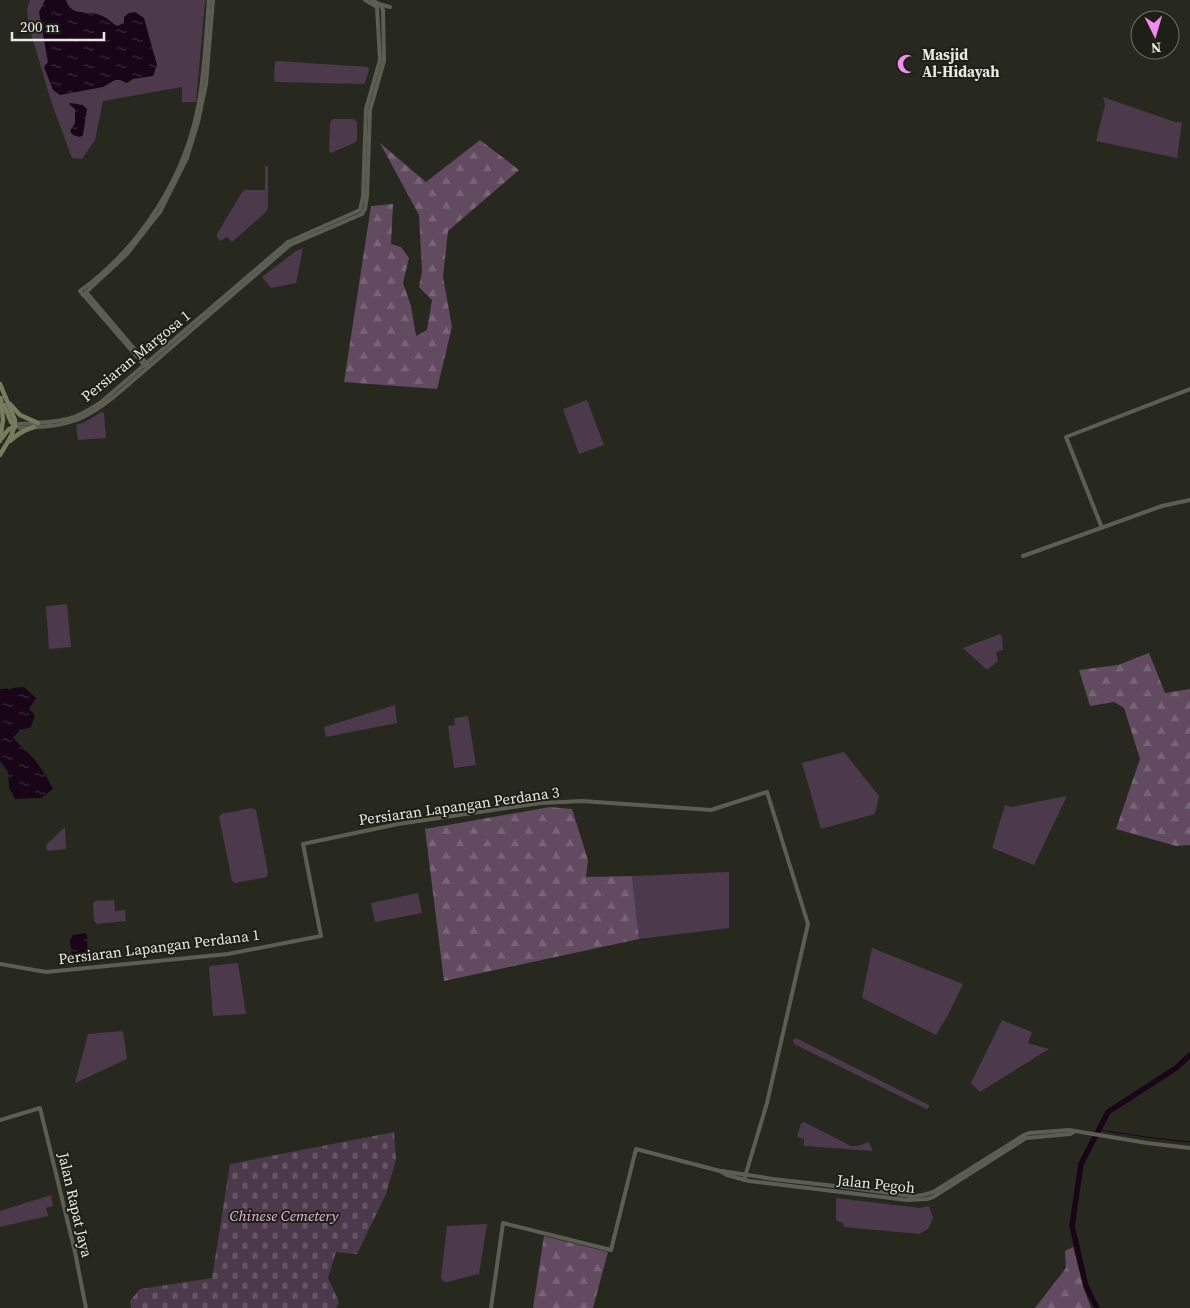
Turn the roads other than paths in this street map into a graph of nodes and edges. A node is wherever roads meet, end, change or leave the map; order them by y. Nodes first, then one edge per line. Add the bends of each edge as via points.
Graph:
1 (209, 0) edge
2 (213, 0) edge
3 (365, 0) edge
4 (372, 0) edge
5 (380, 6) junction
6 (383, 13) junction
7 (84, 292) junction
8 (145, 364) junction
9 (0, 384) edge
10 (1190, 389) edge
11 (1, 397) edge
12 (7, 401) junction
13 (38, 423) junction
14 (15, 426) junction
15 (34, 427) junction
16 (0, 442) edge
17 (3, 449) junction
18 (0, 455) edge
19 (1190, 500) edge
20 (1102, 528) junction
21 (1023, 556) dead end
22 (321, 936) joint
23 (0, 964) edge
24 (0, 1120) edge
25 (1075, 1131) junction
26 (1190, 1148) edge
27 (1001, 1154) junction
28 (991, 1156) junction
29 (986, 1163) junction
30 (962, 1175) junction
31 (745, 1178) junction
32 (958, 1181) junction
33 (949, 1183) junction
34 (86, 1308) edge
35 (491, 1308) edge

1 - 7 street via 199,103 183,157 148,221 125,251
2 - 7 street via 206,84 187,158 160,212 127,254
3 - 5 street
4 - 5 street
5 - 6 street, Persiaran Margosa 1
5 - 6 street via 389,9
5 - 8 street, Persiaran Margosa 1 via 380,60 366,109 360,210 288,242
6 - 8 street, Persiaran Margosa 1 via 384,61 370,110 368,196 362,214 290,245
7 - 8 street
8 - 13 street, Persiaran Margosa 1 via 86,412 73,418
8 - 15 street, Persiaran Margosa 1 via 102,406 84,417
9 - 12 main road
10 - 20 street via 1066,437
11 - 14 main road
11 - 16 main road via 4,420
12 - 13 main road via 20,415
12 - 14 main road
13 - 14 street, Persiaran Margosa 1
14 - 15 street, Persiaran Margosa 1
14 - 16 main road
14 - 17 main road
15 - 17 main road via 16,435
17 - 18 main road
19 - 20 street via 1162,506
20 - 21 street
22 - 23 street, Persiaran Lapangan Perdana 1 via 228,954 46,972
22 - 31 street, Persiaran Lapangan Perdana 3 via 303,844 398,824 541,803 582,801 711,810 767,792 808,924 767,1103
24 - 34 street, Jalan Rapat Jaya via 40,1108
25 - 26 street, Jalan Pegoh
25 - 27 street, Jalan Pegoh via 1026,1138
25 - 28 street via 1029,1133
27 - 28 street
27 - 29 street, Jalan Pegoh
28 - 29 street
28 - 30 street
29 - 32 street, Jalan Pegoh
30 - 32 street
30 - 33 street
31 - 32 street, Jalan Pegoh via 913,1200 933,1197
31 - 33 street via 911,1196 925,1195
31 - 35 street via 636,1149 611,1250 503,1223
32 - 33 street

